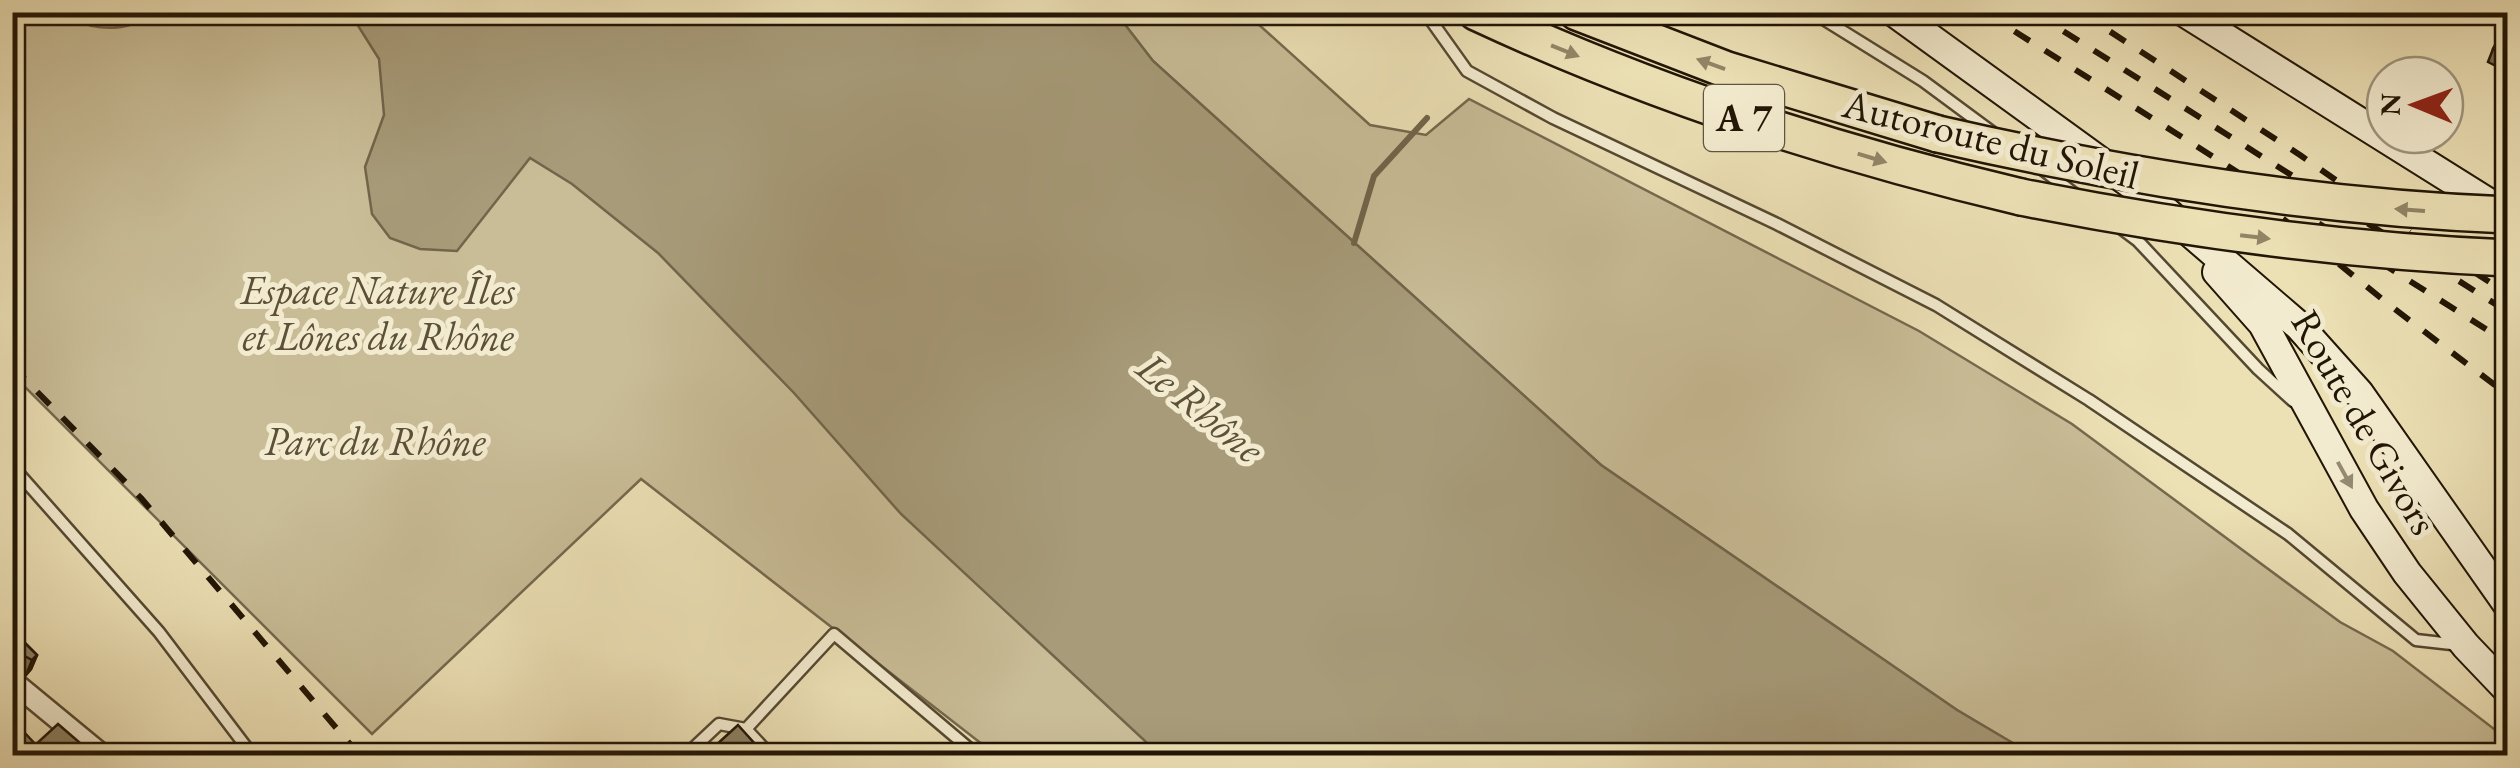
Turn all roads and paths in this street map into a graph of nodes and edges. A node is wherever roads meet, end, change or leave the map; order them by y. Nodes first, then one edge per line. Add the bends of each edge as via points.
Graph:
1 (1426, 12) edge
2 (1476, 12) edge
3 (1577, 12) edge
4 (1812, 12) edge
5 (1894, 12) edge
6 (2184, 12) edge
7 (2149, 197) junction
8 (2508, 215) edge
9 (2508, 258) edge
10 (2329, 358) junction
11 (2294, 381) junction
12 (2316, 422) junction
13 (12, 466) edge
14 (2408, 573) junction
15 (2508, 605) edge
16 (2466, 646) junction
17 (2508, 660) edge
18 (12, 681) edge
19 (2508, 690) edge
20 (746, 730) junction
21 (103, 756) edge
22 (254, 756) edge
23 (685, 756) edge
24 (771, 756) edge
25 (978, 756) edge

1 - 16 lane via 1468,70 1552,118 1936,305 2288,534 2416,640
2 -> 9 highway, Autoroute du Soleil / A 7, bridge via 1632,78 1772,127 2021,197 2244,236
8 -> 3 highway, Autoroute du Soleil / A 7, bridge via 2195,186 1938,134 1727,70
4 - 12 lane via 1923,81 2138,241
5 - 7 main road, Route de Givors
6 - 8 main road
7 - 10 main road, Route de Givors via 2261,290
7 - 11 main road, Route de Givors via 2264,324
10 - 11 main road via 2307,364
10 - 15 main road, Route de Givors
11 - 12 main road, Route de Givors
12 -> 14 main road, Route de Givors
13 - 22 lane via 159,632
14 - 16 main road, Route de Givors
14 - 17 main road via 2486,650
16 - 19 main road, Route de Givors
18 - 21 street
20 - 23 lane via 719,724
20 - 24 lane
20 - 25 lane via 834,634

